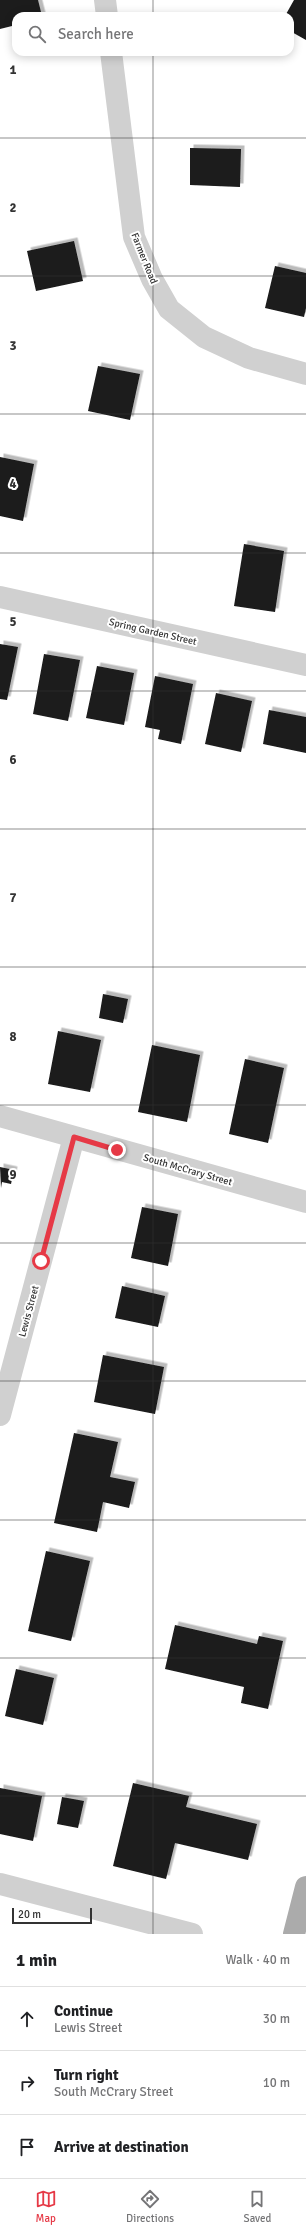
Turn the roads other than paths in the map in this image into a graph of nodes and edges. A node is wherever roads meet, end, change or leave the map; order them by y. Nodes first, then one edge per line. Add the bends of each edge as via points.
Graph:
1 (105, 0) edge
2 (106, 12) edge
3 (111, 56) edge
4 (306, 374) edge
5 (0, 597) edge
6 (306, 665) edge
7 (0, 1116) edge
8 (74, 1137) junction
9 (306, 1202) edge
10 (0, 1415) edge
11 (0, 1884) edge
12 (306, 1887) edge
13 (192, 1934) edge
14 (294, 1934) edge

1 - 2 street
3 - 4 street, Farmer Road via 134,237 152,279 169,309 204,337 249,358
5 - 6 street, Spring Garden Street
7 - 8 street, South McCrary Street
8 - 9 street, South McCrary Street
8 - 10 street, Lewis Street
11 - 13 street
12 - 14 main road

